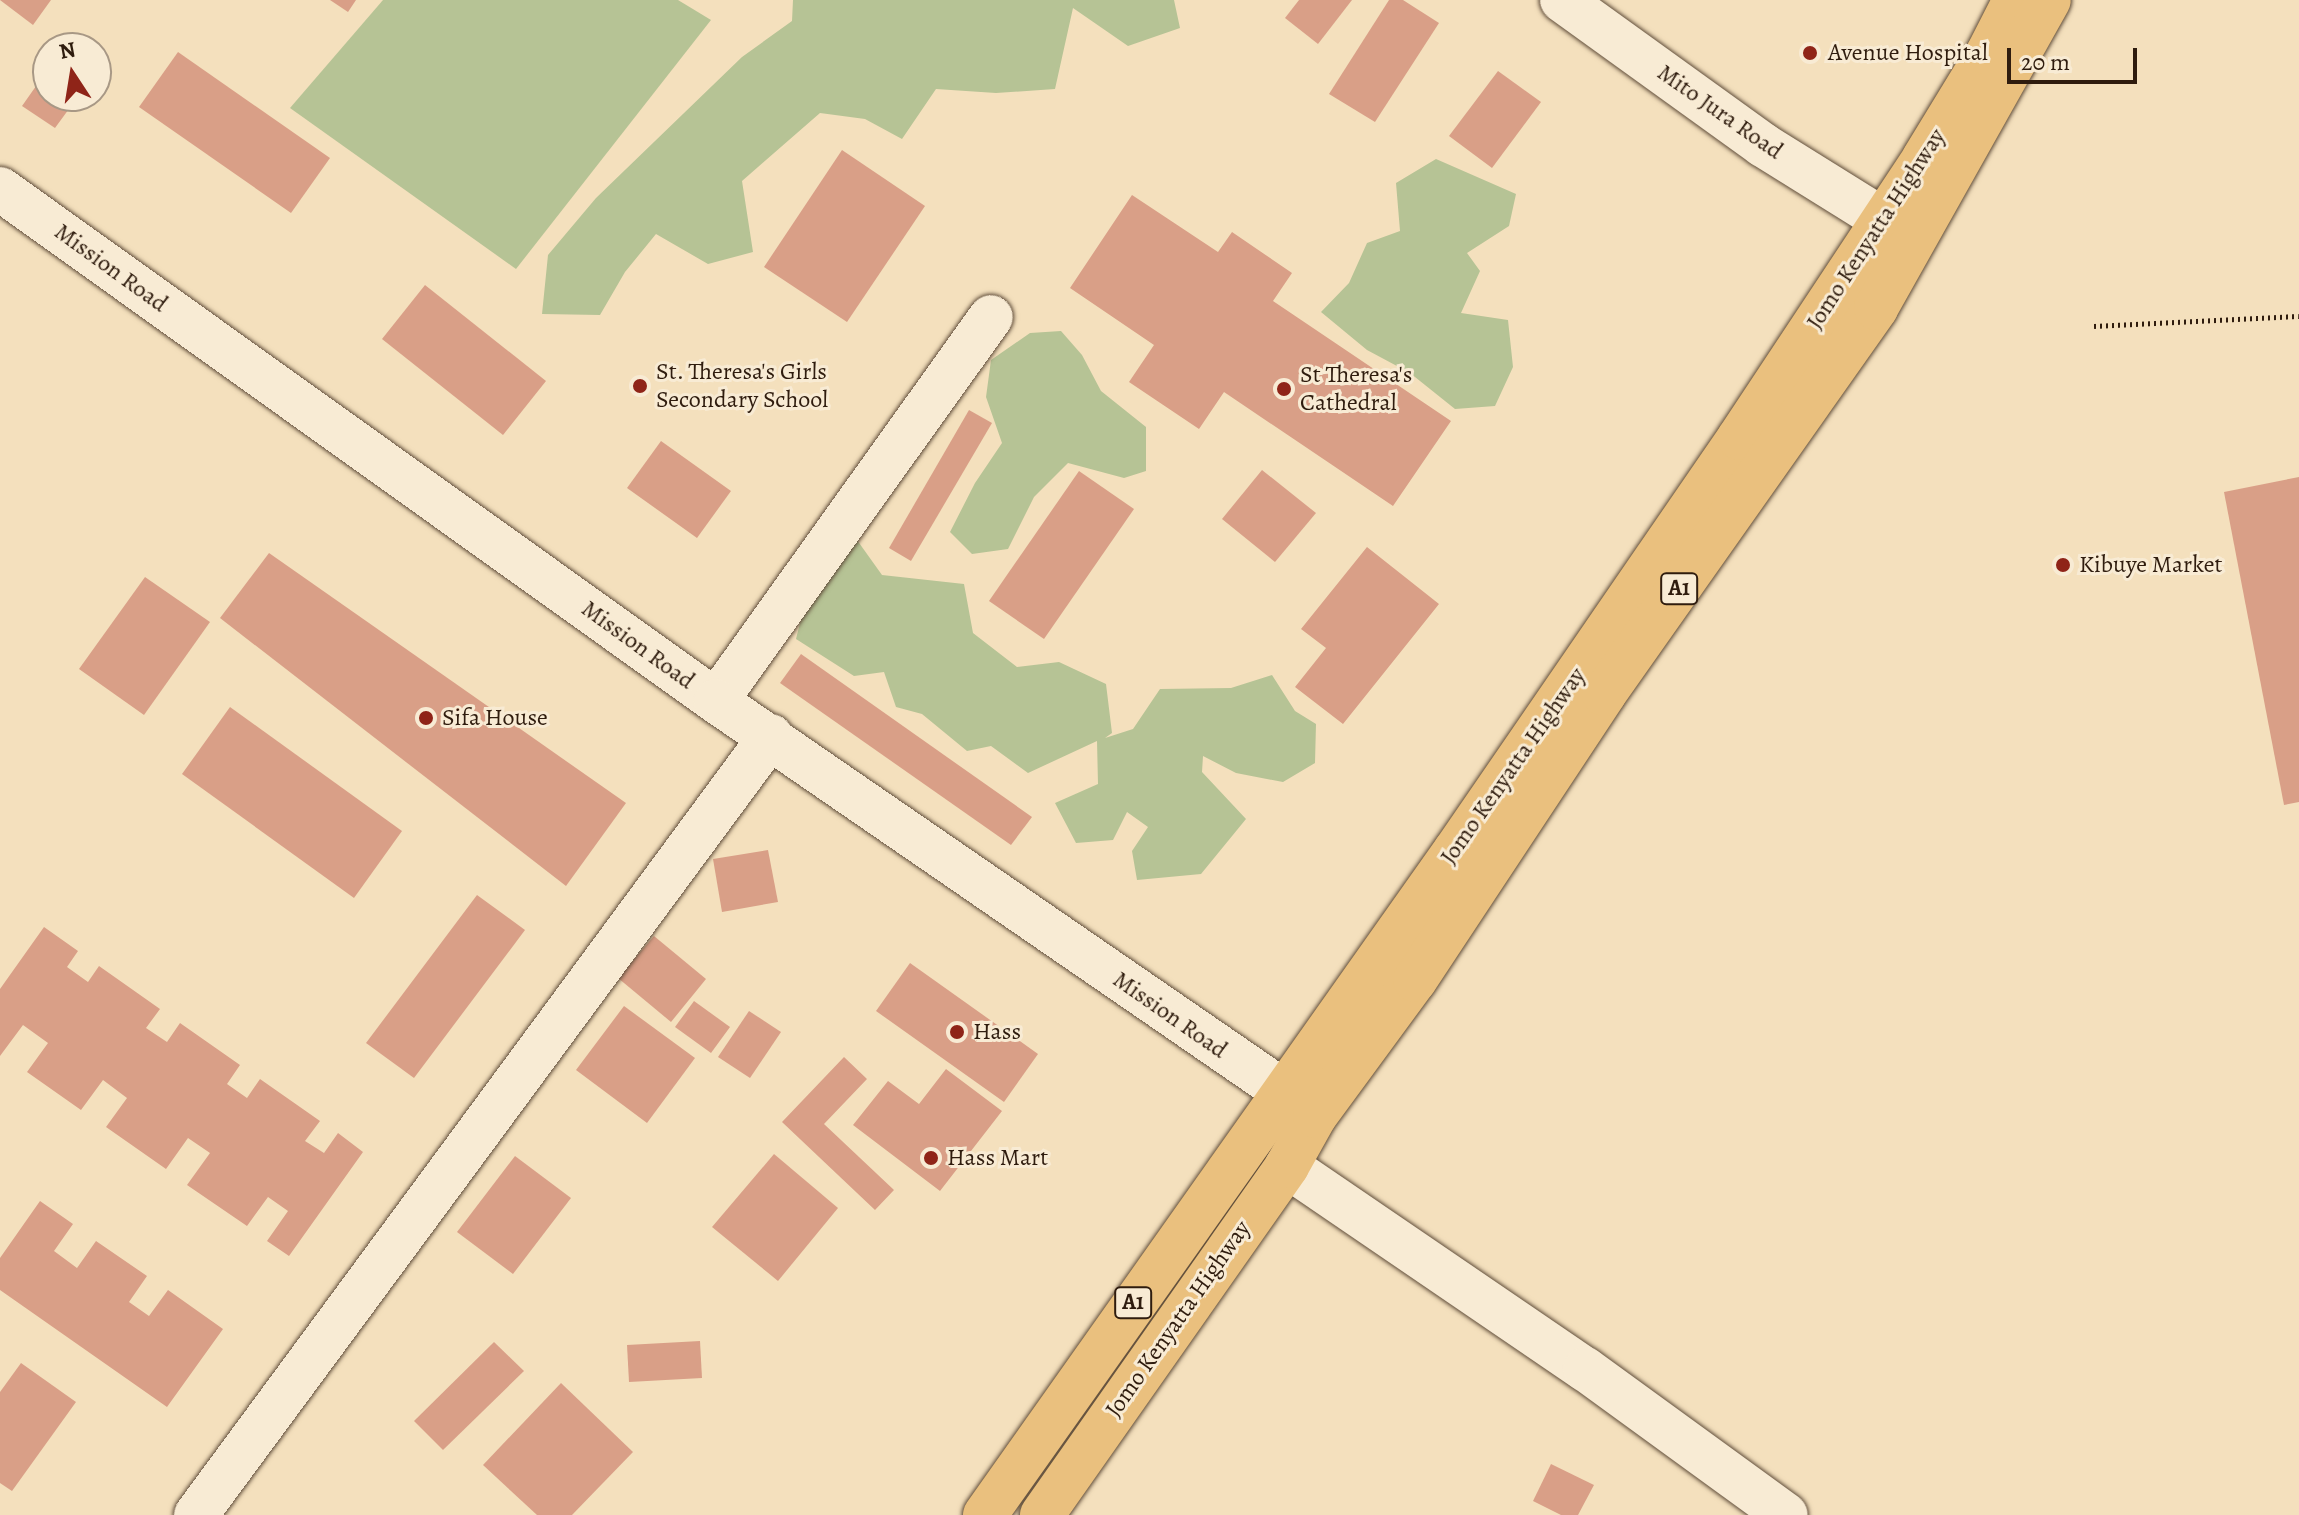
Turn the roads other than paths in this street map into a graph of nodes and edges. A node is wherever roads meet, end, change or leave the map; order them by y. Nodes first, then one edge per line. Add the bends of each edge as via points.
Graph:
1 (1562, 0) edge
2 (2015, 0) edge
3 (2049, 0) edge
4 (0, 189) edge
5 (1882, 219) junction
6 (991, 317) dead end
7 (716, 701) junction
8 (771, 736) junction
9 (1299, 1104) junction
10 (1287, 1166) junction
11 (196, 1515) edge
12 (985, 1515) edge
13 (1042, 1515) edge
14 (1786, 1515) edge

1 - 5 street, Mito Jura Road via 1763,145
2 - 5 highway, Jomo Kenyatta Highway / A1 via 1972,80
3 - 9 highway, Jomo Kenyatta Highway / A1 via 1876,308 1604,694 1415,980
4 - 7 street, Mission Road
5 - 9 highway, Jomo Kenyatta Highway / A1 via 1739,438 1455,851
6 - 7 street
7 - 8 street, Mission Road
8 - 9 street, Mission Road
8 - 11 street
9 - 10 highway, Jomo Kenyatta Highway / A1
9 - 12 highway, Jomo Kenyatta Highway / A1
10 - 13 highway, Jomo Kenyatta Highway / A1
10 - 14 street

